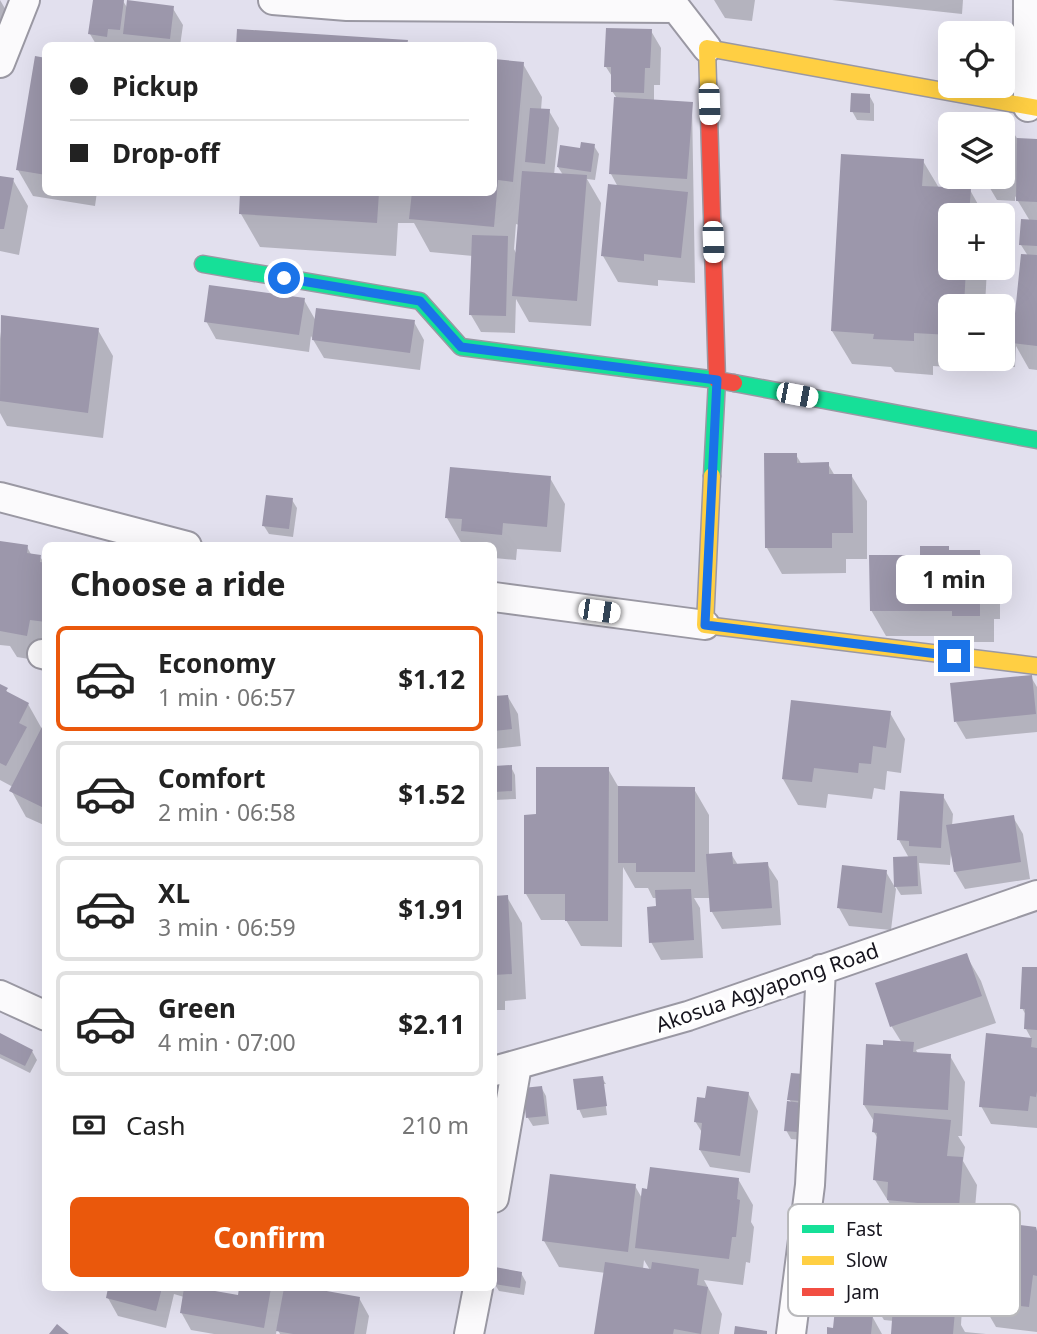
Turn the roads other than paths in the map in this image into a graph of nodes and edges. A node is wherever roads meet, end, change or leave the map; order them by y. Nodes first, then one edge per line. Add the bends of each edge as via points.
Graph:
1 (25, 0) edge
2 (273, 0) edge
3 (1028, 0) edge
4 (347, 3) edge
5 (676, 4) edge
6 (707, 48) junction
7 (0, 63) edge
8 (1032, 108) edge
9 (203, 264) dead end
10 (717, 380) junction
11 (1037, 440) edge
12 (0, 497) edge
13 (172, 542) edge
14 (497, 597) edge
15 (705, 625) junction
16 (1037, 666) edge
17 (1037, 895) edge
18 (821, 969) junction
19 (0, 995) edge
20 (42, 1014) edge
21 (505, 1068) edge
22 (497, 1163) edge
23 (808, 1204) edge
24 (477, 1291) edge
25 (793, 1316) edge
26 (469, 1334) edge
27 (791, 1334) edge

1 - 7 street
2 - 4 street
3 - 8 street
4 - 5 street
5 - 6 street
6 - 8 street
6 - 10 street
9 - 10 street via 420,301 461,347
10 - 11 street
10 - 15 street
12 - 13 street
14 - 15 street
15 - 16 street
17 - 18 street, Akosua Agyapong Road
18 - 21 street, Akosua Agyapong Road via 688,1016
18 - 23 street
19 - 20 street
21 - 22 street
24 - 26 street
25 - 27 street

